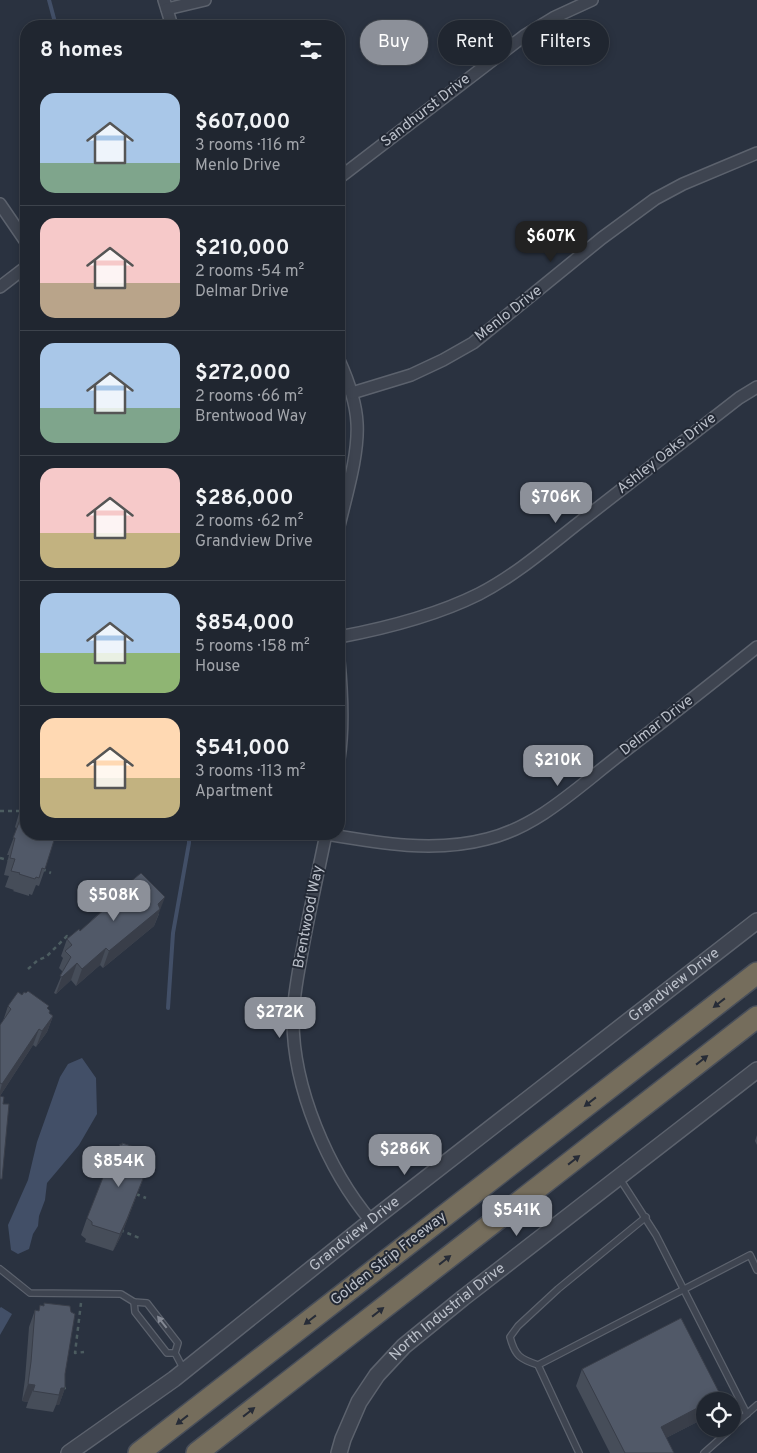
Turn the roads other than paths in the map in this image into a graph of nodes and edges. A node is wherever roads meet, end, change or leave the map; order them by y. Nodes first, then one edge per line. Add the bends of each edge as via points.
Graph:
1 (205, 0) edge
2 (592, 0) edge
3 (165, 5) edge
4 (170, 20) edge
5 (757, 153) edge
6 (345, 173) edge
7 (0, 204) edge
8 (20, 233) edge
9 (20, 272) edge
10 (0, 288) edge
11 (345, 375) edge
12 (757, 387) edge
13 (352, 393) junction
14 (345, 498) edge
15 (345, 636) edge
16 (757, 647) edge
17 (345, 837) edge
18 (325, 840) edge
19 (757, 921) edge
20 (757, 973) edge
21 (757, 1017) edge
22 (757, 1070) edge
23 (619, 1177) junction
24 (646, 1217) junction
25 (371, 1221) junction
26 (0, 1269) edge
27 (757, 1270) edge
28 (683, 1290) junction
29 (134, 1302) junction
30 (175, 1353) junction
31 (538, 1365) junction
32 (184, 1370) junction
33 (757, 1405) edge
34 (747, 1414) junction
35 (741, 1420) edge
36 (722, 1437) edge
37 (69, 1453) edge
38 (139, 1453) edge
39 (198, 1453) edge
40 (339, 1453) edge
41 (579, 1453) edge
42 (704, 1453) edge

1 - 3 street
2 - 6 street, Sandhurst Drive via 524,36
3 - 4 street
5 - 13 street, Menlo Drive via 655,199 473,342 411,375
7 - 8 street
9 - 10 street
11 - 13 street
12 - 15 street, Ashley Oaks Drive via 535,556 481,593 450,608 412,620
13 - 14 street via 358,424
16 - 17 street, Delmar Drive via 560,802 522,826 480,841 440,846 402,845
18 - 25 street, Brentwood Way via 297,976 294,1047 297,1069 318,1134 354,1201
19 - 25 street, Grandview Drive
20 -> 38 highway, Golden Strip Freeway
39 -> 21 highway
22 - 23 street, North Industrial Drive
23 - 24 lane
23 - 40 street, North Industrial Drive via 404,1346 377,1374 359,1402
24 - 28 lane
24 - 31 lane via 518,1326 510,1337 514,1351
25 - 32 street, Grandview Drive
26 - 29 lane via 30,1293 121,1294
27 - 28 lane via 750,1255
28 - 31 lane
28 - 34 lane
29 - 30 lane via 135,1312 167,1353
30 -> 29 lane via 178,1343 147,1303
30 - 32 lane
31 - 41 lane
32 - 37 street, Grandview Drive
33 - 34 lane
34 - 35 lane
36 - 42 lane

